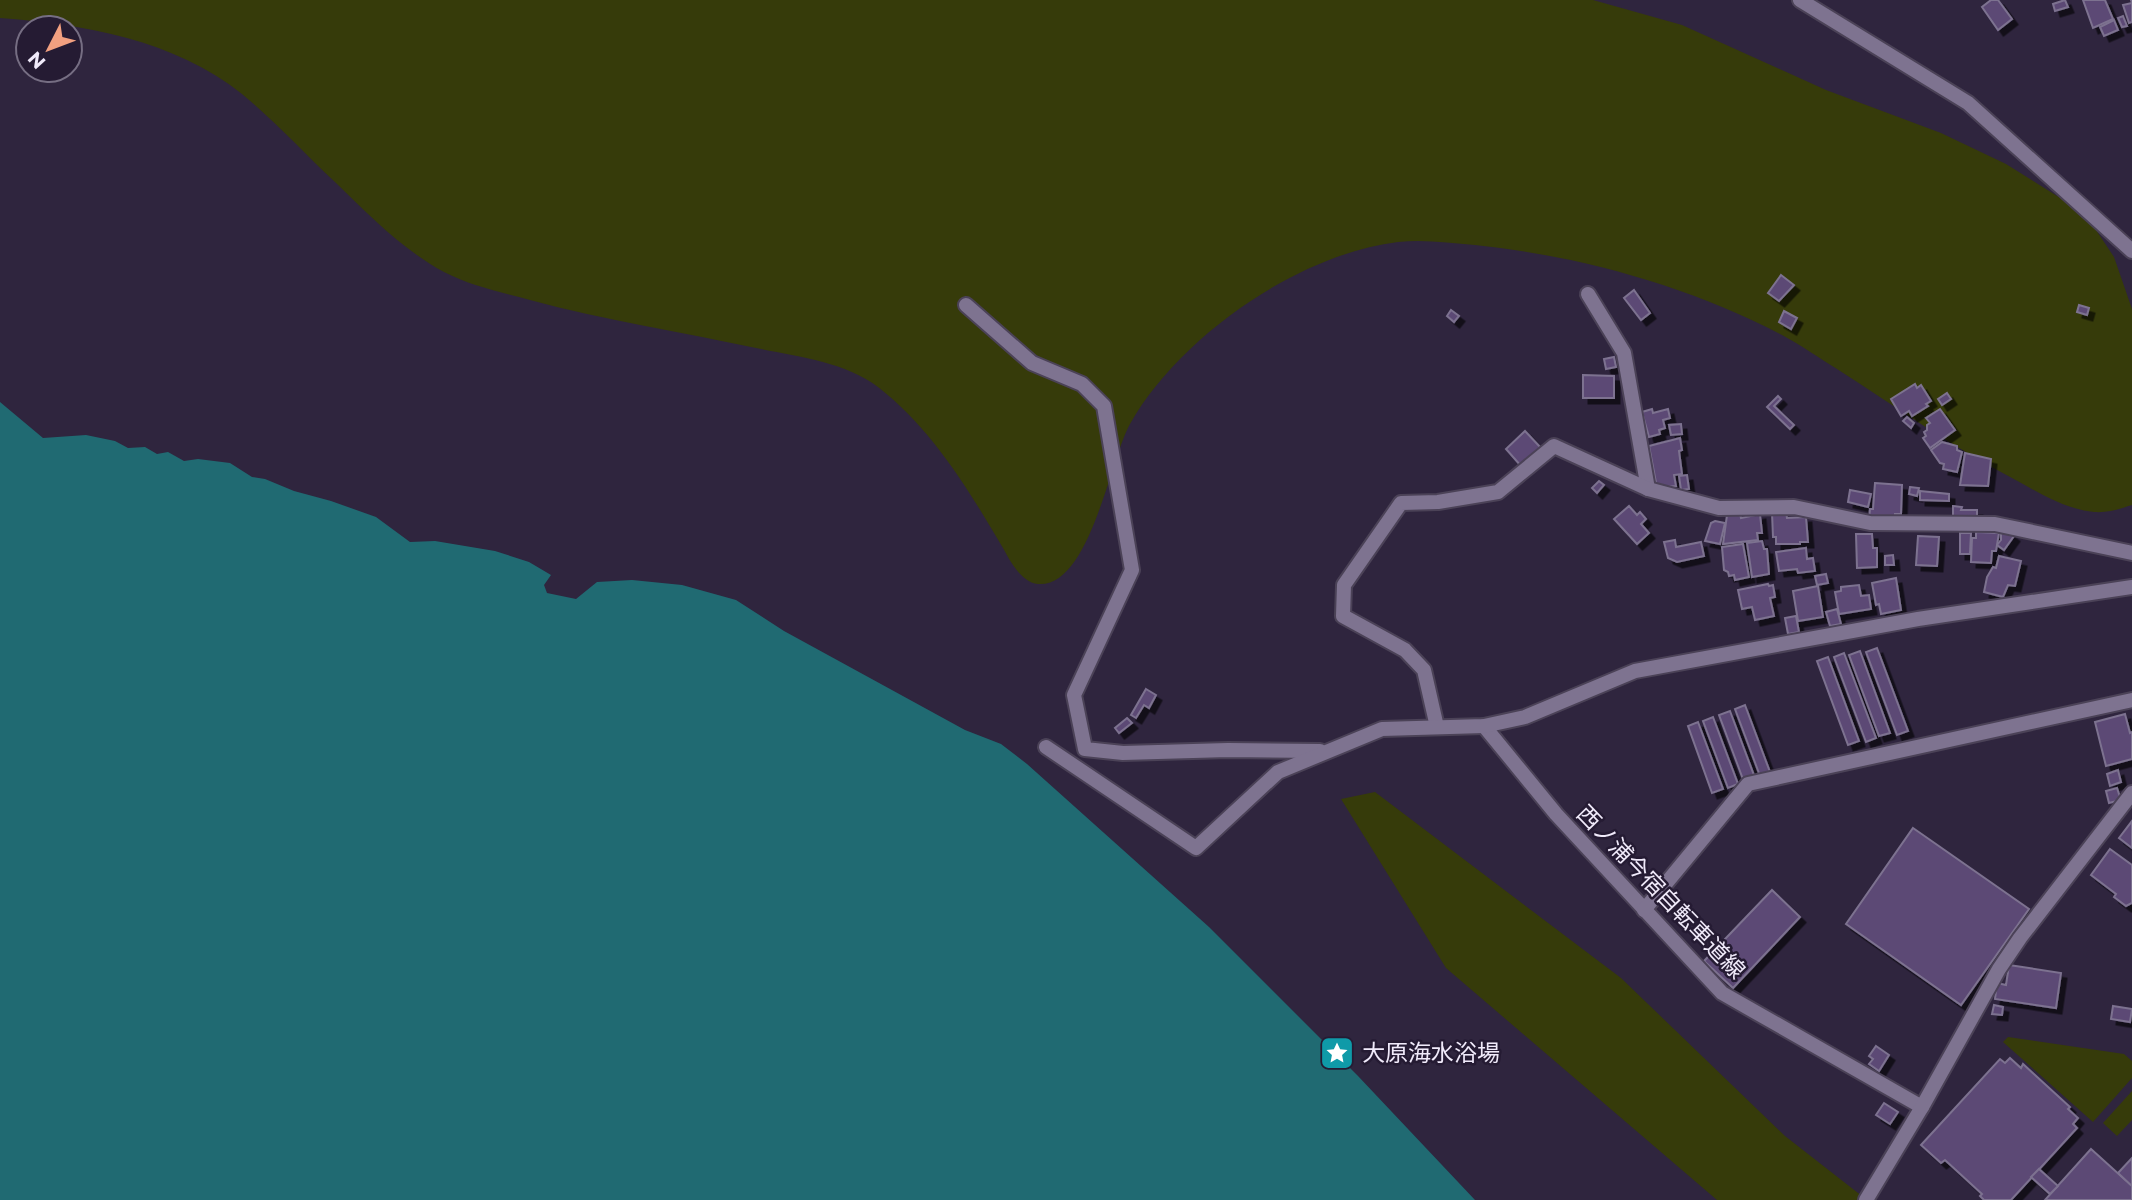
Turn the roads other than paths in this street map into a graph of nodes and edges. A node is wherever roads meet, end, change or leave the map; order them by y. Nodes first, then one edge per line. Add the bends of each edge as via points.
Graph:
1 (1800, 0) edge
2 (2132, 251) edge
3 (1588, 294) dead end
4 (966, 305) dead end
5 (1648, 489) junction
6 (2132, 554) edge
7 (2132, 587) edge
8 (2132, 700) edge
9 (1484, 726) junction
10 (1437, 727) junction
11 (1046, 747) dead end
12 (1325, 751) junction
13 (2132, 793) edge
14 (1644, 910) junction
15 (1922, 1107) junction
16 (1866, 1200) edge

1 - 2 street via 1968,103
3 - 5 street via 1624,352
4 - 12 street via 1032,363 1082,384 1104,406 1132,570 1074,695 1085,749 1123,753
5 - 6 street via 1719,508 1794,507 1871,523 1995,524
5 - 10 street via 1554,446 1498,492 1401,503 1343,585 1343,616 1405,650 1424,670
7 - 9 street via 1918,619 1634,671 1525,717
8 - 14 street via 1748,784
9 - 10 street
9 - 14 street, 西ノ浦今宿自転車道線
10 - 12 street via 1382,729
11 - 12 street via 1196,848 1278,772
13 - 15 street via 1999,969
14 - 15 street, 西ノ浦今宿自転車道線 via 1722,993
15 - 16 street

